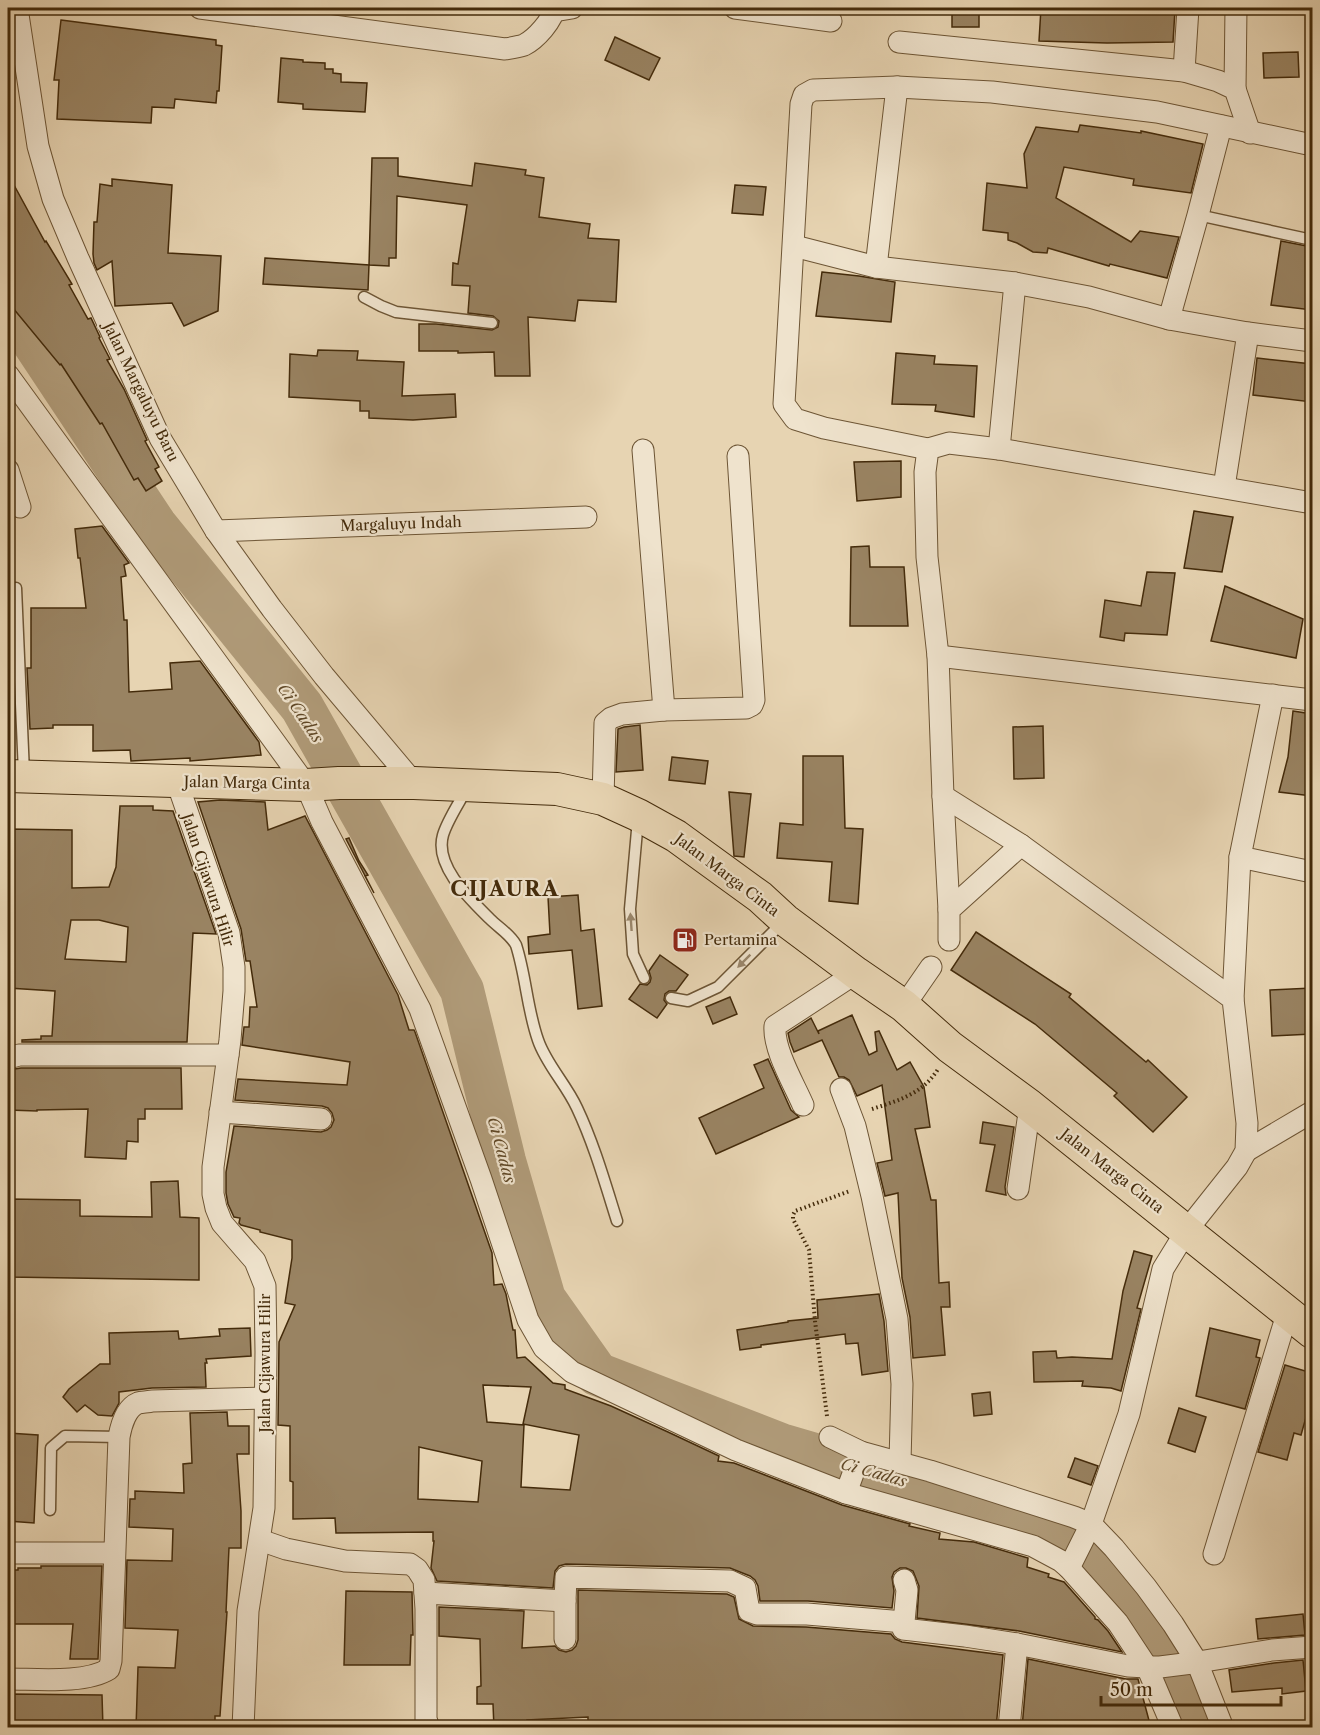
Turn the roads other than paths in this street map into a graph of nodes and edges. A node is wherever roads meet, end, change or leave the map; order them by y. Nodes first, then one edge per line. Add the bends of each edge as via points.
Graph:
1 (18, 8) edge
2 (200, 8) edge
3 (735, 8) edge
4 (1188, 8) edge
5 (1236, 8) edge
6 (560, 9) edge
7 (831, 21) dead end
8 (899, 42) dead end
9 (1184, 71) junction
10 (897, 87) junction
11 (1235, 89) junction
12 (1221, 126) junction
13 (1250, 133) junction
14 (1312, 145) edge
15 (1198, 215) junction
16 (1312, 240) edge
17 (794, 246) junction
18 (876, 267) junction
19 (1015, 283) junction
20 (364, 297) dead end
21 (1169, 319) junction
22 (492, 323) dead end
23 (1248, 333) junction
24 (1312, 340) edge
25 (8, 375) edge
26 (928, 449) junction
27 (999, 449) junction
28 (644, 450) dead end
29 (738, 456) dead end
30 (8, 470) edge
31 (1224, 487) junction
32 (1312, 503) edge
33 (21, 507) dead end
34 (586, 517) dead end
35 (216, 531) junction
36 (16, 588) dead end
37 (938, 656) junction
38 (1273, 695) junction
39 (1312, 700) edge
40 (664, 710) junction
41 (16, 776) edge
42 (177, 782) junction
43 (402, 783) junction
44 (468, 784) junction
45 (306, 785) junction
46 (943, 796) junction
47 (603, 799) junction
48 (638, 815) junction
49 (1021, 845) junction
50 (1240, 857) junction
51 (1312, 872) edge
52 (949, 910) junction
53 (785, 920) junction
54 (949, 940) dead end
55 (931, 967) dead end
56 (856, 973) junction
57 (644, 978) dead end
58 (671, 998) dead end
59 (1233, 999) junction
60 (904, 1006) junction
61 (228, 1055) junction
62 (8, 1058) edge
63 (842, 1089) dead end
64 (803, 1105) dead end
65 (1030, 1106) junction
66 (220, 1112) junction
67 (1312, 1112) edge
68 (321, 1119) dead end
69 (1246, 1150) junction
70 (1017, 1189) dead end
71 (617, 1221) dead end
72 (1196, 1238) junction
73 (1288, 1311) junction
74 (1312, 1332) edge
75 (265, 1398) junction
76 (119, 1437) junction
77 (830, 1437) road end
78 (861, 1454) junction
79 (900, 1462) junction
80 (848, 1489) junction
81 (50, 1510) dead end
82 (1089, 1528) junction
83 (260, 1540) junction
84 (8, 1553) edge
85 (114, 1553) junction
86 (1214, 1554) dead end
87 (1072, 1563) junction
88 (904, 1580) dead end
89 (425, 1593) junction
90 (565, 1601) junction
91 (904, 1622) junction
92 (566, 1639) dead end
93 (1017, 1644) junction
94 (1312, 1647) edge
95 (1195, 1663) junction
96 (1154, 1667) junction
97 (8, 1679) edge
98 (243, 1728) edge
99 (429, 1728) edge
100 (1010, 1728) edge
101 (1173, 1728) edge
102 (1222, 1728) edge

1 - 35 street, Jalan Margaluyu Baru via 38,146 53,199 78,258
2 - 6 street via 505,49 525,44
3 - 7 street
4 - 9 street
5 - 11 street
8 - 9 street
9 - 11 street
10 - 12 street via 992,92 1157,112
10 - 17 street via 813,90 804,94
10 - 18 street
11 - 13 street
12 - 13 street
12 - 15 street
13 - 14 street
15 - 16 lane
15 - 21 street
17 - 18 street
17 - 26 street via 784,404 795,419
18 - 19 street
19 - 21 street via 1089,297
19 - 27 street
20 - 22 lane via 396,312
21 - 23 street
23 - 24 street
23 - 31 street
25 - 45 street
26 - 27 street via 950,443
26 - 37 street via 927,557
27 - 31 street
28 - 40 street
29 - 40 street via 754,700 746,708
30 - 33 street
31 - 32 street
34 - 35 street, Margaluyu Indah
35 - 43 street, Jalan Margaluyu Baru
36 - 41 lane
37 - 38 street
37 - 46 street
38 - 39 street
38 - 50 street
40 - 47 street via 610,717 606,723
41 - 42 main road, Jalan Marga Cinta
42 - 45 main road, Jalan Marga Cinta
42 - 61 street, Jalan Cijawura Hilir via 229,933 234,991
43 - 44 main road, Jalan Marga Cinta
43 - 45 main road, Jalan Marga Cinta
44 - 47 main road, Jalan Marga Cinta via 557,789
44 - 71 lane via 443,833 445,864 467,896 516,945 538,1042 588,1133
45 - 80 street via 420,1009 528,1320 544,1348 572,1372 736,1450
46 - 49 street
46 - 52 street
47 - 48 main road, Jalan Marga Cinta
48 - 53 main road, Jalan Marga Cinta via 676,836
57 -> 48 lane via 633,954 630,909
49 - 52 street
49 - 59 street
50 - 51 street
50 - 59 street
52 - 54 street
53 - 56 main road, Jalan Marga Cinta
53 -> 58 lane via 718,987 688,1001
55 - 60 street
56 - 60 main road, Jalan Marga Cinta
56 - 64 street via 775,1026 779,1050
59 - 69 street via 1247,1123
60 - 65 main road, Jalan Marga Cinta via 950,1047
61 - 62 street
61 - 66 street, Jalan Cijawura Hilir
63 - 79 street via 869,1184 897,1319 902,1384
65 - 70 street
65 - 72 main road, Jalan Marga Cinta
66 - 68 street
66 - 75 street, Jalan Cijawura Hilir via 213,1194 222,1223 255,1261 265,1286
67 - 69 street
69 - 72 street via 1221,1187
72 - 73 main road, Jalan Marga Cinta
72 - 82 street via 1163,1269 1129,1414
73 - 74 main road, Jalan Marga Cinta
73 - 86 street
75 - 76 street via 135,1404 121,1425
75 - 83 street, Jalan Cijawura Hilir
76 - 81 lane via 66,1436 51,1448
76 - 85 street
77 - 78 street
78 - 79 street
78 - 80 street
79 - 82 street via 1074,1517
80 - 87 street via 1033,1546
82 - 87 street
82 - 95 street via 1146,1587
83 - 89 street via 345,1561 410,1564 424,1580
83 - 98 street, Jalan Cijawura Hilir via 248,1611
84 - 85 street
85 - 97 street via 109,1670 76,1679
87 - 96 street
88 - 91 street
89 - 90 street
89 - 99 street
90 - 91 street via 566,1577 730,1581 745,1588 749,1611 757,1614
90 - 92 street
91 - 93 street via 903,1629
93 - 96 street via 1128,1666
93 - 100 street
94 - 95 street
95 - 96 street
95 - 102 street
96 - 101 street

